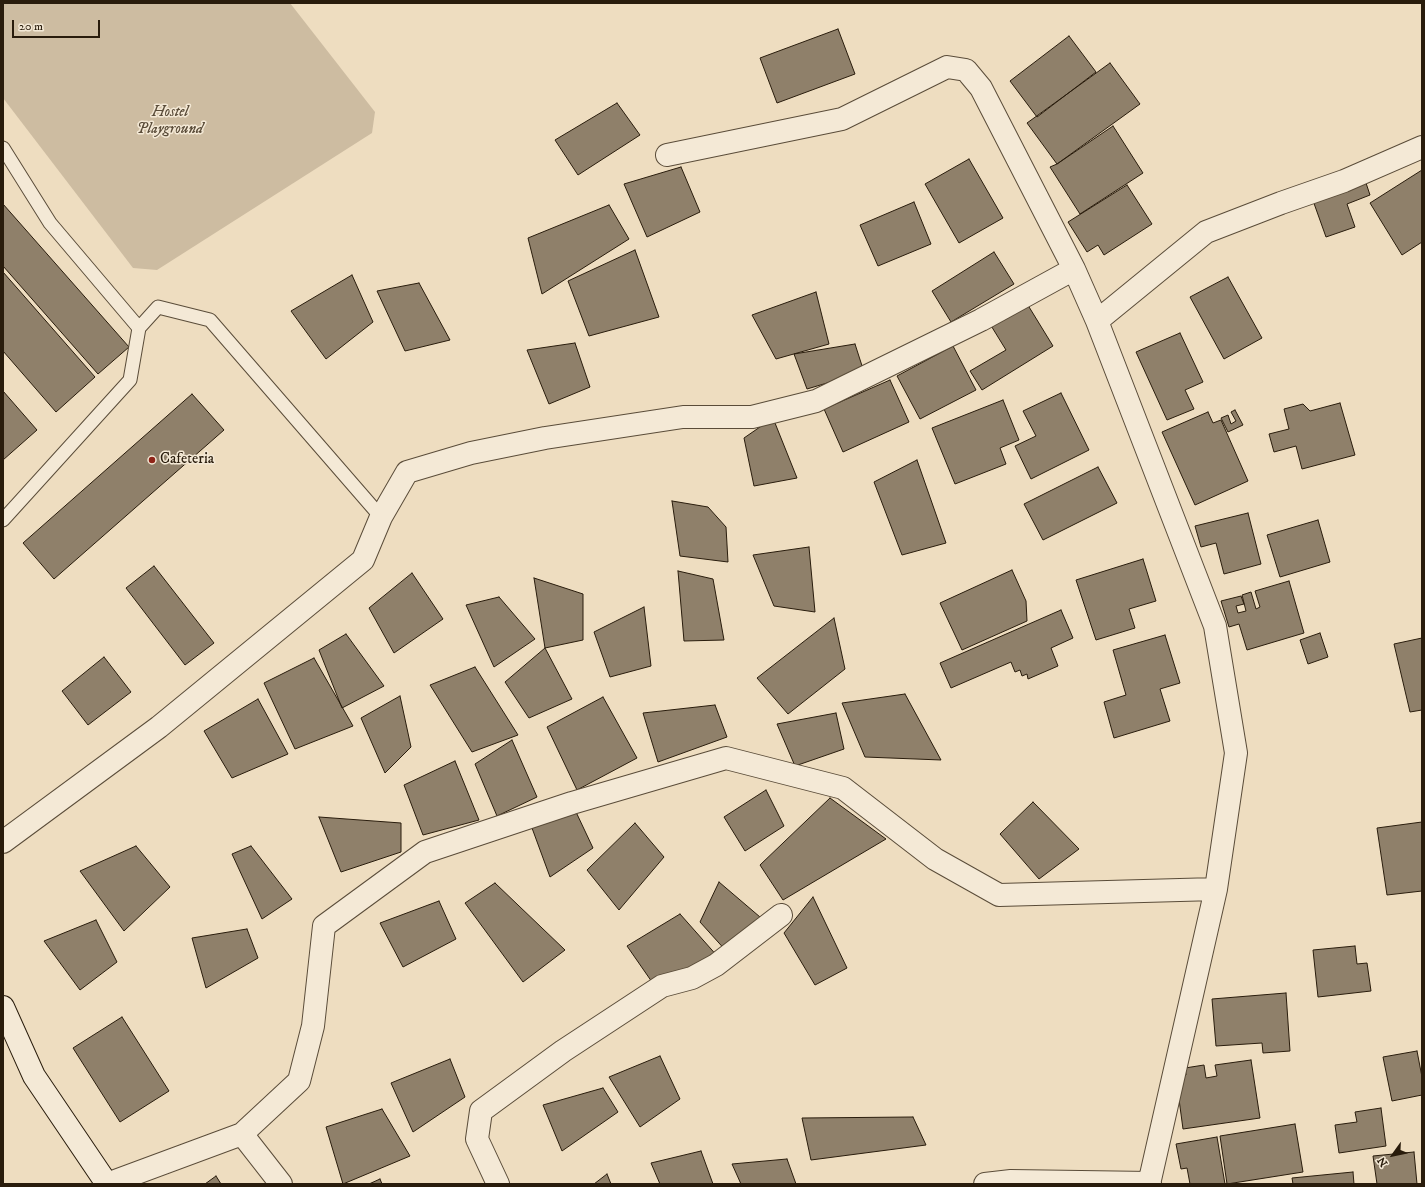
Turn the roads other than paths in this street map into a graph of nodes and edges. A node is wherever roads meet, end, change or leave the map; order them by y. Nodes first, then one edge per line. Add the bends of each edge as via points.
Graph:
1 (1422, 147) edge
2 (3, 148) edge
3 (667, 155) dead end
4 (1074, 269) junction
5 (1097, 321) junction
6 (139, 328) junction
7 (381, 517) junction
8 (3, 520) edge
9 (3, 842) edge
10 (1216, 889) junction
11 (781, 915) dead end
12 (3, 1007) edge
13 (242, 1134) junction
14 (1149, 1183) edge
15 (107, 1184) edge
16 (280, 1184) edge
17 (498, 1184) edge
18 (985, 1184) edge

1 - 5 street via 1344,181 1206,232
2 - 6 lane via 50,223
3 - 4 street via 842,119 947,67 966,70 981,88
4 - 5 street
4 - 7 street via 981,320 816,401 752,417 683,417 545,438 471,453 408,472
5 - 10 street via 1215,626 1236,753
6 - 7 lane via 158,307 210,320
6 - 8 lane via 130,380
7 - 9 street via 363,560 158,727
10 - 13 street via 999,895 936,859 843,788 726,758 572,803 425,852 324,926 313,1026 299,1081
10 - 14 street
11 - 17 street via 716,965 692,978 662,986 563,1051 482,1111 477,1139
12 - 15 street via 34,1076
13 - 15 street
13 - 16 street
14 - 18 street via 1011,1181

